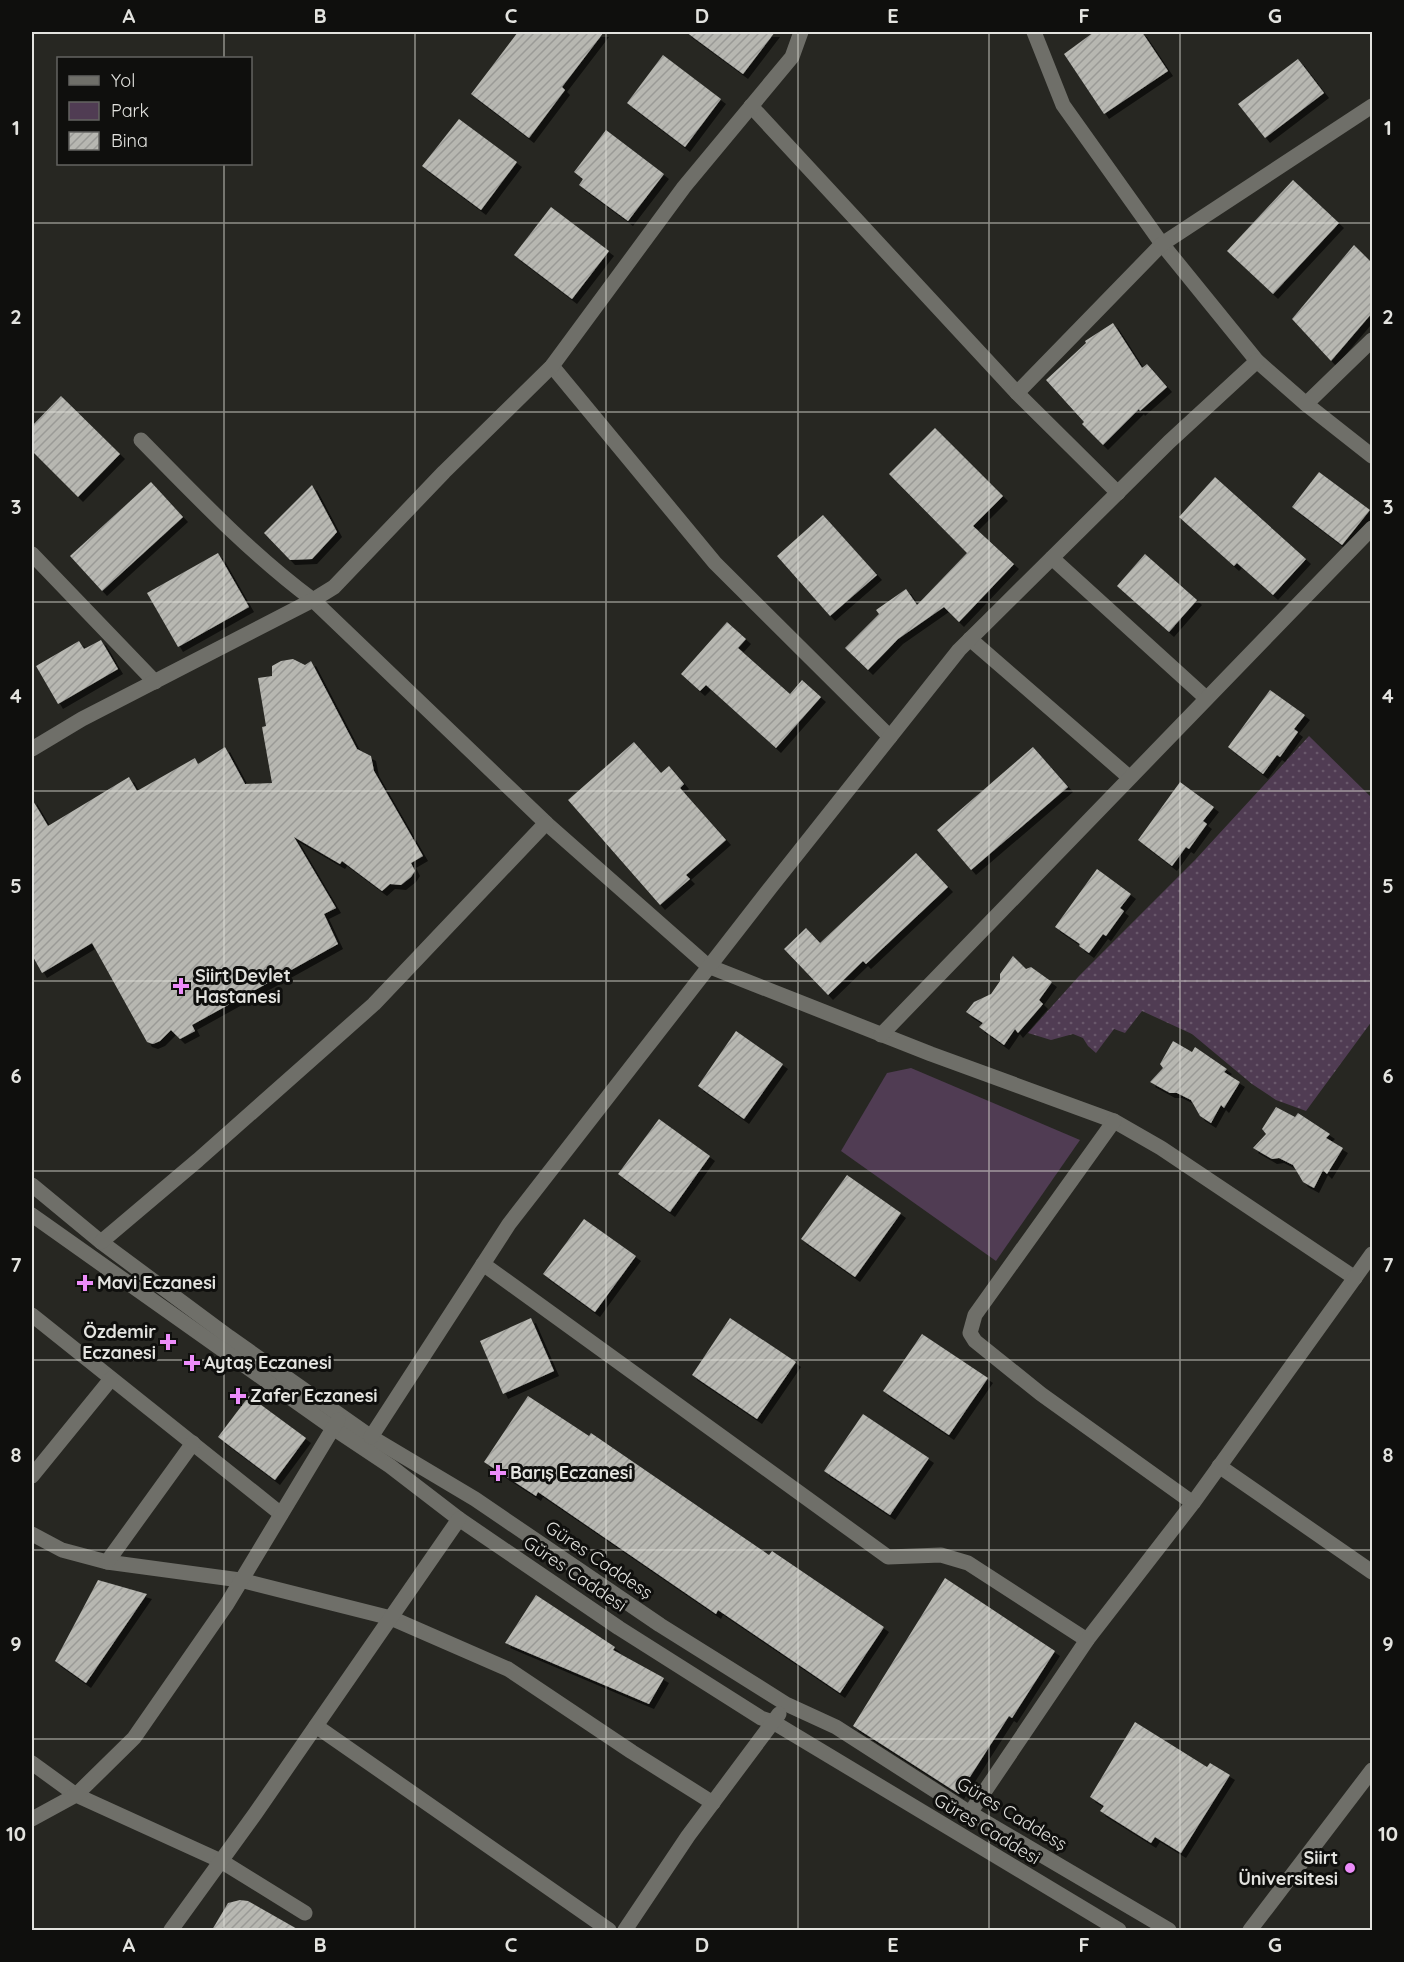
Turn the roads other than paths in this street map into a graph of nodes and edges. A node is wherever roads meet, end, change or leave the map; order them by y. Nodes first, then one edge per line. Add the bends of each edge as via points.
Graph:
1 (801, 32) edge
2 (1034, 32) edge
3 (751, 106) junction
4 (1372, 106) edge
5 (1162, 244) junction
6 (1372, 340) edge
7 (1257, 362) junction
8 (552, 366) junction
9 (1017, 393) junction
10 (1306, 404) junction
11 (141, 440) dead end
12 (1372, 456) edge
13 (1118, 493) junction
14 (1372, 528) edge
15 (32, 554) edge
16 (1052, 558) junction
17 (313, 600) junction
18 (970, 639) junction
19 (155, 682) junction
20 (1206, 698) junction
21 (890, 736) junction
22 (32, 749) edge
23 (1129, 777) junction
24 (546, 823) junction
25 (708, 966) junction
26 (881, 1035) junction
27 (1114, 1121) junction
28 (32, 1185) edge
29 (32, 1215) edge
30 (101, 1242) junction
31 (1372, 1254) edge
32 (483, 1264) junction
33 (1355, 1278) junction
34 (32, 1315) edge
35 (111, 1379) junction
36 (337, 1422) junction
37 (371, 1437) junction
38 (193, 1443) junction
39 (1219, 1466) junction
40 (32, 1476) edge
41 (1193, 1503) junction
42 (281, 1514) junction
43 (459, 1520) junction
44 (32, 1534) edge
45 (107, 1562) junction
46 (1372, 1572) edge
47 (240, 1580) junction
48 (391, 1618) junction
49 (1088, 1640) junction
50 (786, 1704) junction
51 (773, 1722) junction
52 (316, 1726) junction
53 (32, 1763) edge
54 (1372, 1770) edge
55 (76, 1795) junction
56 (713, 1803) junction
57 (970, 1813) junction
58 (32, 1819) edge
59 (221, 1861) junction
60 (305, 1913) dead end
61 (171, 1930) edge
62 (609, 1930) edge
63 (626, 1930) edge
64 (1119, 1930) edge
65 (1169, 1930) edge
66 (1250, 1930) edge

1 - 3 street via 792,57
2 - 5 street via 1063,105
3 - 8 street via 684,187
3 - 9 street
4 - 5 street
5 - 7 street
5 - 9 street
6 - 10 street
7 - 10 street
7 - 13 street
8 - 17 street via 334,587
8 - 21 street via 715,563
9 - 13 street
10 - 12 street
11 - 17 street via 212,512 282,577
13 - 16 street
14 - 20 street
15 - 19 street
16 - 18 street
16 - 20 street
17 - 19 street
17 - 24 street
18 - 21 street
18 - 23 street
19 - 22 street
20 - 23 street
21 - 25 street
23 - 26 street
24 - 25 street
24 - 30 street via 374,1004
25 - 26 street
25 - 32 street via 516,1215
26 - 27 street
27 - 33 street via 1161,1148
27 - 41 street via 975,1315 970,1333 1041,1394
28 - 30 street, Güres Caddesş
29 - 36 street, Güres Caddesi
30 - 36 street, Güres Caddesş
31 - 33 street
32 - 37 street
32 - 49 street via 888,1557 941,1555 968,1563
33 - 39 street
34 - 35 street
35 - 38 street
35 - 40 street
36 - 37 street, Güres Caddesş
36 - 42 street
36 - 43 street, Güres Caddesi
37 - 50 street, Güres Caddesş via 475,1499 660,1625
38 - 42 street
38 - 45 street
39 - 41 street
39 - 46 street
41 - 49 street
42 - 47 street
43 - 48 street
43 - 51 street, Güres Caddesi via 619,1628
44 - 45 street via 62,1550
45 - 47 street
47 - 48 street
47 - 55 street via 134,1738
48 - 52 street
48 - 56 street via 508,1669
49 - 57 street
50 - 51 street
50 - 57 street, Güres Caddesş via 836,1727
51 - 56 street
51 - 64 street, Güres Caddesi
52 - 59 street
52 - 62 street
53 - 55 street
54 - 66 street
55 - 58 street
55 - 59 street
56 - 63 street
57 - 65 street, Güres Caddesş
59 - 60 street
59 - 61 street

